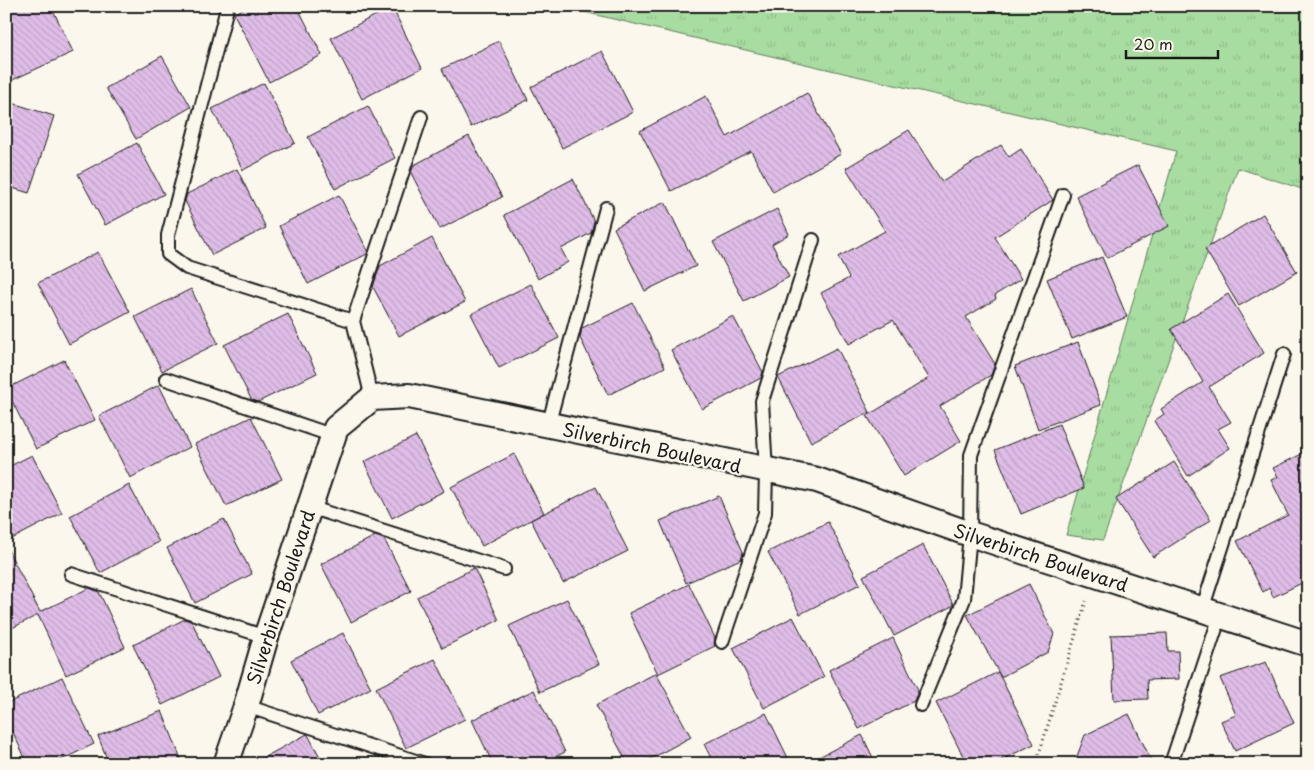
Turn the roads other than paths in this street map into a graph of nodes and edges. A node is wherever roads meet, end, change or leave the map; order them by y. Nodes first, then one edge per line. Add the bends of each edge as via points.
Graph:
1 (227, 8) dead end
2 (421, 117) dead end
3 (1063, 195) dead end
4 (606, 208) dead end
5 (813, 240) dead end
6 (353, 321) junction
7 (1284, 354) dead end
8 (166, 379) dead end
9 (372, 398) junction
10 (548, 426) junction
11 (334, 436) junction
12 (766, 471) junction
13 (309, 507) junction
14 (970, 534) junction
15 (504, 569) dead end
16 (71, 574) dead end
17 (1211, 613) junction
18 (266, 636) junction
19 (722, 642) dead end
20 (1308, 644) edge
21 (921, 705) dead end
22 (246, 706) junction
23 (226, 764) edge
24 (425, 764) edge
25 (1171, 764) edge

1 - 6 lane via 168,235 168,254 187,268
2 - 6 lane
3 - 14 lane via 971,455
4 - 10 lane
5 - 12 lane via 762,401
6 - 9 lane
7 - 17 lane
8 - 11 lane
9 - 10 street, Silverbirch Boulevard via 408,396
9 - 11 street, Silverbirch Boulevard via 336,428
10 - 12 street, Silverbirch Boulevard
11 - 13 street, Silverbirch Boulevard
12 - 14 street, Silverbirch Boulevard via 817,480
12 - 19 lane via 765,512
13 - 15 lane
13 - 18 street, Silverbirch Boulevard
14 - 17 street, Silverbirch Boulevard
14 - 21 lane via 964,599
16 - 18 lane
17 - 20 street, Silverbirch Boulevard
17 - 25 lane
18 - 22 street, Silverbirch Boulevard
22 - 23 street, Silverbirch Boulevard
22 - 24 lane

